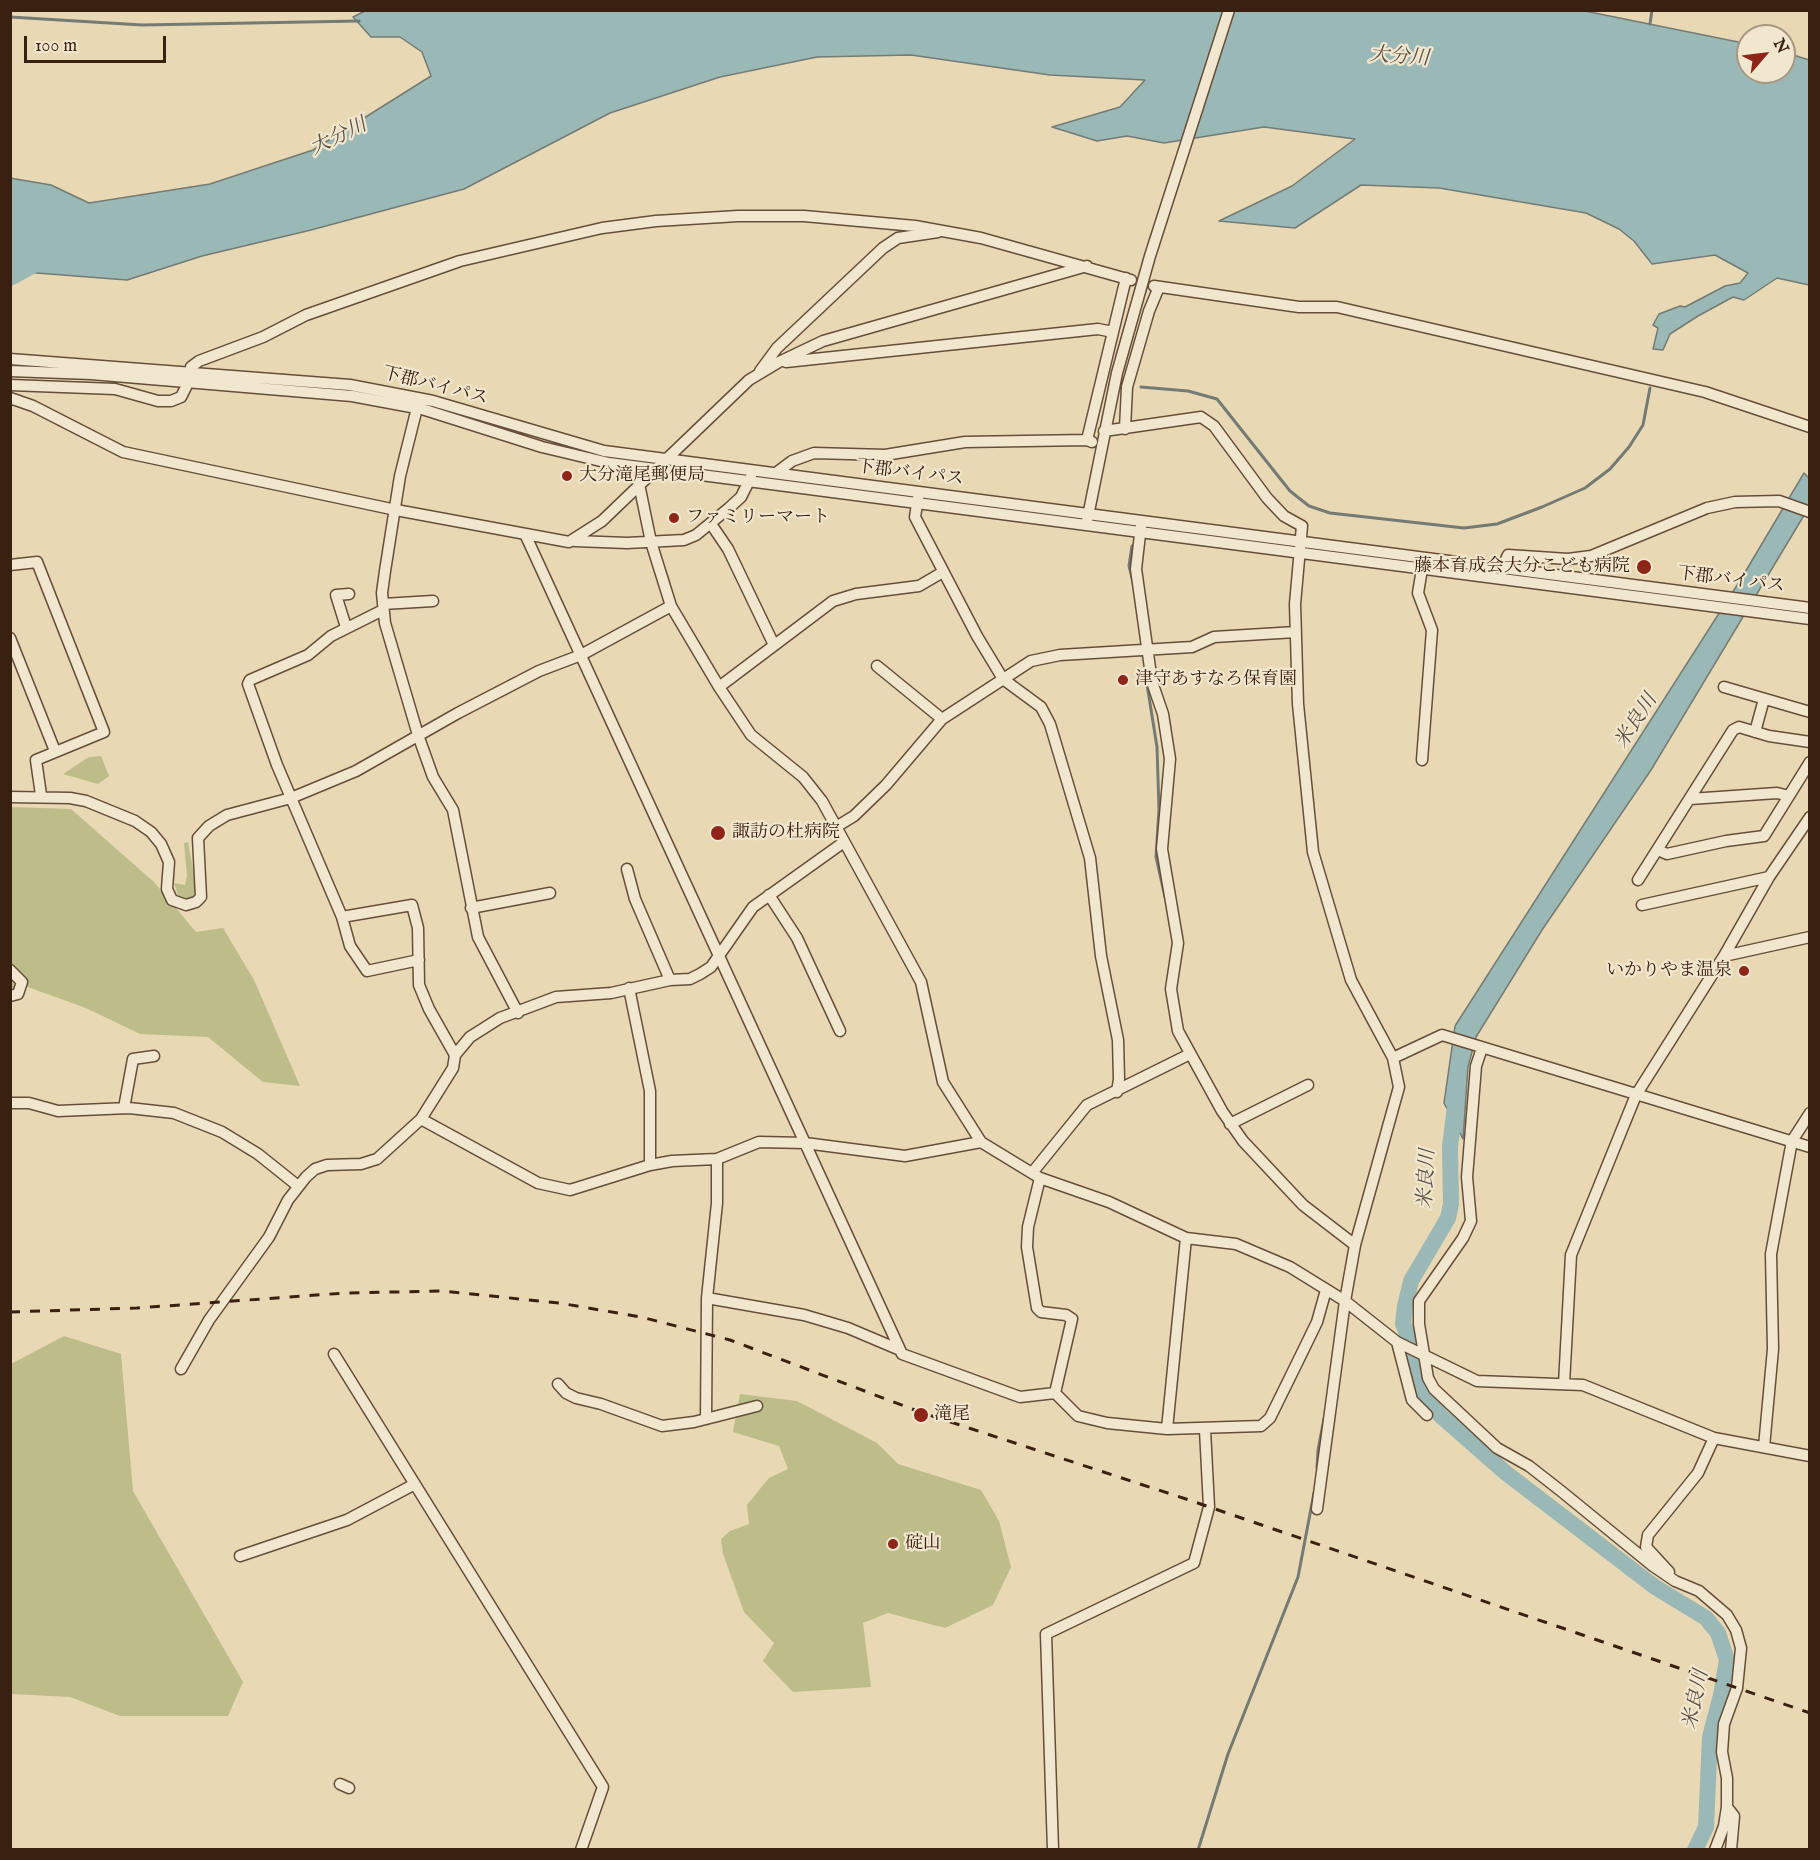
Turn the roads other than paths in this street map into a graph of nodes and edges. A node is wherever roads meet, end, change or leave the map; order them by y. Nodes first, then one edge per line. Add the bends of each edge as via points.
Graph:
1 (1229, 10) edge
2 (945, 230) junction
3 (1087, 266) junction
4 (1113, 332) junction
5 (10, 359) edge
6 (779, 362) junction
7 (10, 371) edge
8 (756, 376) junction
9 (189, 377) junction
10 (10, 385) edge
11 (10, 398) edge
12 (417, 408) junction
13 (1809, 427) edge
14 (1125, 429) junction
15 (1104, 431) junction
16 (1087, 440) junction
17 (1101, 444) junction
18 (666, 459) junction
19 (655, 469) junction
20 (753, 470) junction
21 (776, 473) junction
22 (749, 482) junction
23 (639, 484) junction
24 (920, 492) junction
25 (917, 503) junction
26 (396, 510) junction
27 (1808, 511) edge
28 (1087, 520) junction
29 (711, 524) junction
30 (1141, 527) junction
31 (525, 534) junction
32 (575, 541) junction
33 (651, 542) junction
34 (1300, 547) junction
35 (10, 565) edge
36 (1502, 568) junction
37 (1422, 569) junction
38 (943, 572) junction
39 (349, 594) dead end
40 (433, 601) dead end
41 (1717, 602) junction
42 (671, 606) junction
43 (383, 607) junction
44 (1809, 608) edge
45 (1809, 619) edge
46 (346, 627) junction
47 (1296, 632) junction
48 (10, 638) edge
49 (774, 645) junction
50 (1144, 651) junction
51 (580, 655) junction
52 (15, 661) edge
53 (878, 666) dead end
54 (1003, 679) junction
55 (719, 687) junction
56 (1725, 687) dead end
57 (1764, 699) junction
58 (1809, 712) edge
59 (942, 719) junction
60 (1755, 732) junction
61 (418, 735) junction
62 (1809, 742) edge
63 (55, 751) junction
64 (1422, 760) dead end
65 (1809, 762) edge
66 (41, 795) junction
67 (10, 796) edge
68 (1789, 796) junction
69 (291, 798) junction
70 (1690, 799) junction
71 (1809, 817) edge
72 (836, 827) junction
73 (844, 842) junction
74 (1658, 850) junction
75 (627, 869) dead end
76 (1769, 877) junction
77 (1638, 880) dead end
78 (550, 893) dead end
79 (769, 895) junction
80 (1642, 904) dead end
81 (471, 908) junction
82 (342, 917) junction
83 (1809, 937) edge
84 (719, 955) junction
85 (1724, 956) junction
86 (419, 960) junction
87 (10, 970) edge
88 (670, 980) junction
89 (629, 988) junction
90 (10, 996) edge
91 (518, 1013) junction
92 (840, 1031) dead end
93 (1482, 1048) junction
94 (1190, 1054) junction
95 (455, 1055) junction
96 (154, 1056) dead end
97 (1393, 1058) junction
98 (1308, 1085) dead end
99 (1116, 1092) junction
100 (1636, 1095) junction
101 (10, 1103) edge
102 (124, 1108) junction
103 (1809, 1113) edge
104 (421, 1119) junction
105 (1230, 1124) junction
106 (1792, 1141) junction
107 (981, 1142) junction
108 (805, 1143) junction
109 (1809, 1147) edge
110 (717, 1159) junction
111 (650, 1165) junction
112 (1036, 1175) junction
113 (298, 1186) junction
114 (1186, 1238) junction
115 (1355, 1245) junction
116 (1326, 1290) junction
117 (707, 1298) junction
118 (1345, 1301) junction
119 (1397, 1342) junction
120 (900, 1350) junction
121 (334, 1354) dead end
122 (1426, 1359) junction
123 (181, 1369) dead end
124 (558, 1384) dead end
125 (1564, 1384) junction
126 (1055, 1393) junction
127 (757, 1406) dead end
128 (1426, 1415) dead end
129 (706, 1419) junction
130 (1167, 1429) junction
131 (1205, 1430) junction
132 (1714, 1438) junction
133 (1764, 1447) junction
134 (1809, 1456) edge
135 (415, 1484) junction
136 (1317, 1509) dead end
137 (240, 1556) dead end
138 (1675, 1581) junction
139 (1727, 1807) junction
140 (580, 1850) edge
141 (1053, 1850) edge
142 (1715, 1850) edge
143 (1731, 1850) edge

1 - 15 street via 1154,248
2 - 3 street
2 - 8 street via 898,238 883,248 777,348
2 - 9 street via 804,216 656,221 602,228 460,261 374,289 209,356 194,364
3 - 4 street via 1129,279
3 - 6 street via 823,341
4 - 6 street via 1098,329
4 - 16 street
5 - 9 street, 下郡バイパス
6 - 8 street
7 - 9 street
8 - 18 street
9 - 10 street via 180,397 165,402 115,389
9 - 12 street
9 - 18 street, 下郡バイパス via 326,382 393,392 604,451
11 - 26 street via 123,452
12 - 19 street via 569,454
12 - 26 street
13 - 14 street via 1705,392 1337,307 1299,307 1157,286 1127,387
14 - 15 street
14 - 34 street via 1202,417 1214,426 1267,498 1284,516 1302,526
15 - 17 street
16 - 17 street
16 - 21 street via 965,442 885,455 814,453 792,461
17 - 28 street
18 - 19 street
18 - 20 street, 下郡バイパス
19 - 22 street
19 - 23 street
20 - 21 street, 下郡バイパス
20 - 22 street
21 - 24 street, 下郡バイパス
22 - 25 street
22 - 29 street via 741,497
23 - 32 street
23 - 33 street
24 - 25 street
24 - 28 street, 下郡バイパス
25 - 28 street
25 - 38 street via 915,517
26 - 31 street
26 - 43 street
27 - 36 street via 1770,500 1721,504 1591,556 1568,559 1508,555
28 - 30 street
29 - 33 street via 684,540
29 - 49 street via 728,549
30 - 34 street
30 - 50 street via 1136,568
31 - 32 street
31 - 51 street
32 - 33 street
33 - 42 street
34 - 36 street, 下郡バイパス
34 - 37 street
34 - 47 street
35 - 63 street via 37,562 104,732
36 - 41 street, 下郡バイパス
37 - 41 street
37 - 64 street via 1418,593 1432,630
38 - 49 street via 919,586 856,594 833,602
38 - 54 street
39 - 46 street via 332,596
40 - 43 street
41 - 44 street, 下郡バイパス
41 - 45 street, 下郡バイパス
42 - 51 street
42 - 55 street
43 - 46 street
43 - 61 street
46 - 69 street via 308,655 248,684
47 - 50 street via 1214,637 1192,647
47 - 97 street via 1298,704 1313,852 1351,980
48 - 52 street
49 - 55 street
50 - 54 street via 1045,657
50 - 94 street via 1163,714 1170,759 1162,849 1178,943 1171,989 1178,1031
51 - 61 street via 539,671
51 - 84 street
52 - 63 street
53 - 59 street
54 - 59 street
54 - 99 street via 1041,707 1050,724 1086,839 1101,956 1118,1040
55 - 72 street via 751,735 803,777
56 - 57 street
57 - 58 street
57 - 60 street
59 - 72 street via 886,784 854,816
60 - 62 street
60 - 70 street via 1739,727 1733,730
61 - 69 street via 356,771
61 - 81 street via 433,777 453,810 469,879
63 - 66 street via 36,760
65 - 68 street
66 - 67 street
66 - 69 street via 86,801 135,821 151,832 169,862 167,889 172,900 186,905 201,897 198,838 209,826 227,815
68 - 70 street via 1777,793
68 - 74 street via 1764,836 1667,854
69 - 82 street
70 - 74 street
71 - 76 street
72 - 73 street
73 - 79 street
73 - 107 street via 921,981 943,1082
74 - 77 street
75 - 88 street via 635,899
76 - 80 street
76 - 85 street
78 - 81 street
79 - 84 street via 741,921
79 - 92 street via 797,938
81 - 91 street via 478,937
82 - 86 street via 350,946 367,971
82 - 86 street via 412,905 418,928
83 - 85 street
84 - 88 street via 700,974
84 - 108 street
85 - 100 street
86 - 95 street via 419,985
87 - 90 street via 22,982 18,994
88 - 89 street
89 - 91 street via 556,997
89 - 111 street via 650,1091
91 - 95 street via 485,1026
93 - 97 street via 1442,1035
93 - 100 street
93 - 122 street via 1476,1066 1467,1177 1471,1221 1419,1301
94 - 99 street
94 - 105 street
95 - 104 street via 453,1068
96 - 102 street via 133,1059
97 - 115 street via 1399,1087
98 - 105 street
99 - 112 street via 1087,1106
100 - 106 street
100 - 125 street via 1571,1255
101 - 102 street via 77,1113
102 - 113 street via 174,1113 222,1132
103 - 106 street
104 - 111 street via 538,1183 570,1190
104 - 113 street via 369,1163 327,1165 315,1169
105 - 115 street via 1296,1199
106 - 109 street
106 - 133 street via 1771,1254 1773,1349
107 - 108 street via 906,1156
107 - 112 street
108 - 110 street via 759,1142
108 - 120 street
110 - 111 street
110 - 117 street via 717,1203
112 - 114 street via 1109,1202
112 - 126 street via 1027,1246 1037,1308 1072,1319
113 - 123 street via 269,1237 204,1328
114 - 116 street via 1236,1244 1290,1267
114 - 130 street
115 - 118 street
116 - 118 street
116 - 131 street via 1317,1322 1270,1418 1261,1426
117 - 120 street via 804,1315
117 - 129 street
118 - 119 street
118 - 136 street
119 - 122 street
119 - 128 street via 1412,1401
120 - 126 street via 1012,1395
121 - 135 street
122 - 125 street via 1477,1381
122 - 138 street via 1434,1389 1489,1440 1553,1484
124 - 129 street via 576,1398 662,1426
125 - 132 street via 1583,1385
126 - 130 street via 1078,1416
127 - 129 street
130 - 131 street
131 - 141 street via 1209,1507 1194,1563 1046,1634
132 - 133 street
132 - 138 street via 1698,1473 1648,1535 1646,1547
133 - 134 street
135 - 137 street via 347,1520
135 - 140 street via 603,1787
138 - 139 street via 1699,1591 1727,1615 1741,1648 1737,1688 1724,1724 1722,1752
139 - 142 street
139 - 143 street via 1734,1816

